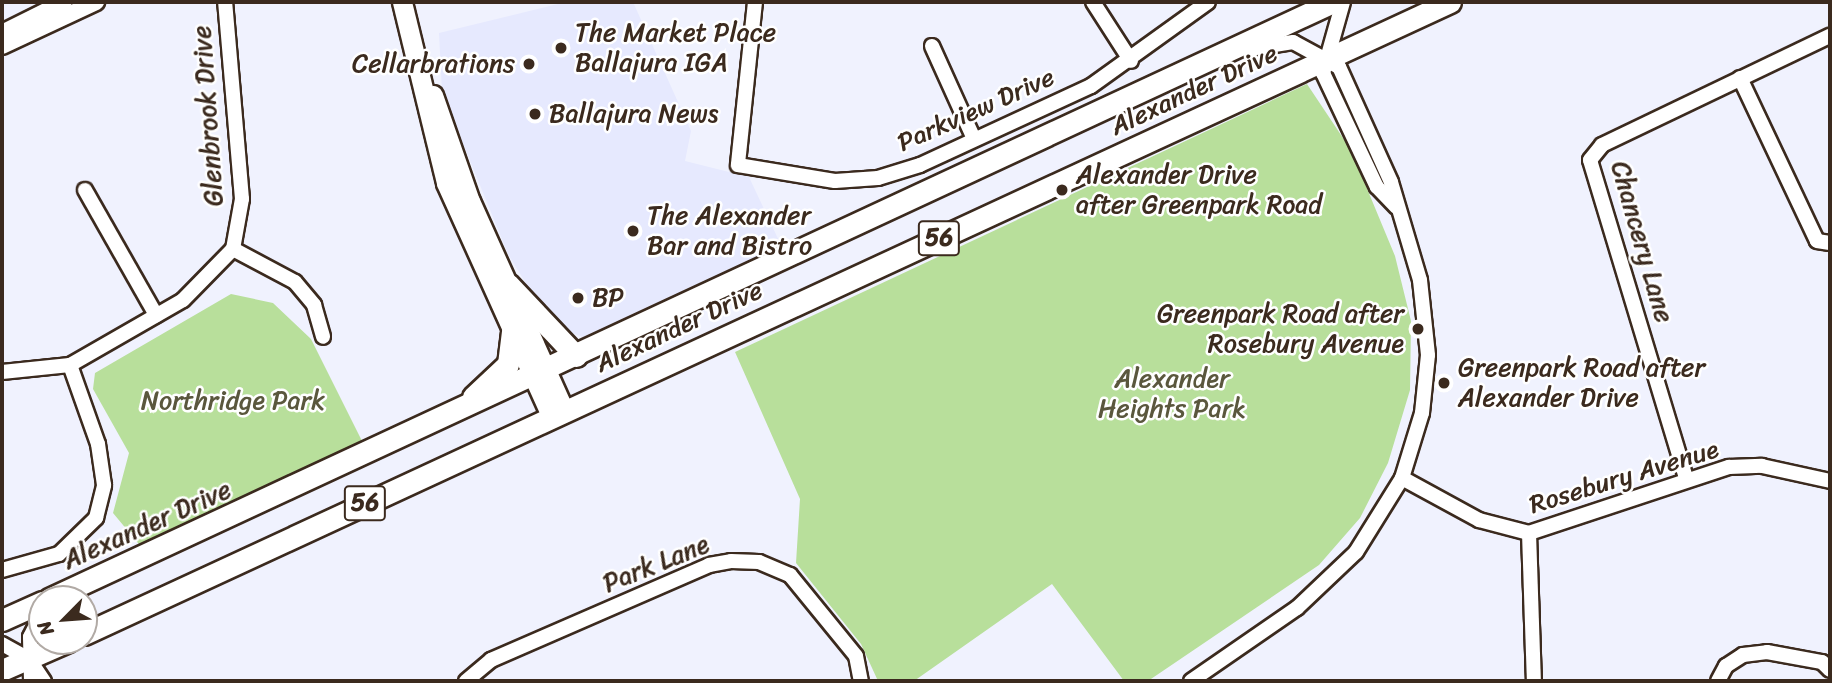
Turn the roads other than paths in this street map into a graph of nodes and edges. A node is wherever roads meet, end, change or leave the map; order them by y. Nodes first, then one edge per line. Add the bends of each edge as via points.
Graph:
1 (64, 2) edge
2 (96, 2) edge
3 (225, 2) edge
4 (402, 2) edge
5 (415, 2) edge
6 (755, 2) edge
7 (1093, 2) edge
8 (1208, 2) edge
9 (1333, 2) edge
10 (1343, 2) edge
11 (1450, 2) edge
12 (2, 33) edge
13 (1830, 36) edge
14 (2, 46) edge
15 (932, 46) dead end
16 (1221, 54) junction
17 (1327, 60) junction
18 (1131, 61) junction
19 (1740, 79) junction
20 (974, 139) junction
21 (85, 190) dead end
22 (1830, 243) edge
23 (233, 249) junction
24 (508, 284) junction
25 (156, 315) junction
26 (512, 330) junction
27 (323, 337) dead end
28 (576, 356) junction
29 (70, 365) junction
30 (2, 372) edge
31 (539, 374) junction
32 (558, 413) junction
33 (453, 414) junction
34 (1402, 478) junction
35 (1686, 478) junction
36 (1830, 481) edge
37 (1528, 533) junction
38 (2, 570) edge
39 (80, 585) edge
40 (28, 609) edge
41 (2, 620) edge
42 (98, 627) edge
43 (2, 644) edge
44 (29, 655) edge
45 (38, 655) edge
46 (29, 659) junction
47 (2, 670) edge
48 (1830, 670) edge
49 (31, 681) edge
50 (44, 681) edge
51 (466, 681) edge
52 (861, 681) edge
53 (1191, 681) edge
54 (1534, 681) edge
55 (1718, 681) edge

1 - 12 street
2 - 14 street
3 - 23 street, Glenbrook Drive via 242,200
4 - 26 main road via 433,146
5 - 24 main road via 439,114
6 - 20 street, Parkview Drive via 738,165 835,181 878,178
7 - 18 street
8 - 18 street, Parkview Drive
9 - 16 main road, Alexander Drive / 56
10 - 17 street
11 - 17 main road, Alexander Drive / 56
13 - 19 street, Chancery Lane
15 - 20 street
16 - 17 street via 1293,42
16 - 28 main road, Alexander Drive / 56
17 - 32 main road, Alexander Drive / 56
17 - 34 street via 1339,67 1396,207 1420,280 1429,355 1422,413
18 - 20 street, Parkview Drive via 1091,86
19 - 22 street via 1817,241
19 - 35 street, Chancery Lane via 1602,145 1591,160
21 - 25 street
23 - 25 street via 183,300
23 - 27 street via 295,282 314,305
24 - 28 main road
24 - 31 main road
25 - 29 street
26 - 31 main road
26 - 33 main road via 508,364
28 - 31 main road, Alexander Drive / 56
29 - 30 street
29 - 38 street via 98,444 104,485 96,518 59,554
31 - 32 main road
31 - 33 main road, Alexander Drive / 56
32 - 42 main road, Alexander Drive / 56
33 - 39 main road, Alexander Drive / 56
34 - 37 street, Rosebury Avenue via 1479,520
34 - 53 street via 1356,552 1297,608
35 - 36 street, Rosebury Avenue via 1762,466
35 - 37 street, Rosebury Avenue via 1581,521
37 - 54 street
40 - 41 main road, Alexander Drive / 56
43 - 46 street
44 - 46 street
45 - 46 main road
46 - 47 main road
46 - 49 street
46 - 50 street
48 - 55 street via 1822,662 1767,652 1744,655 1726,666
51 - 52 street, Park Lane via 491,660 709,565 731,561 759,562 790,575 856,656

